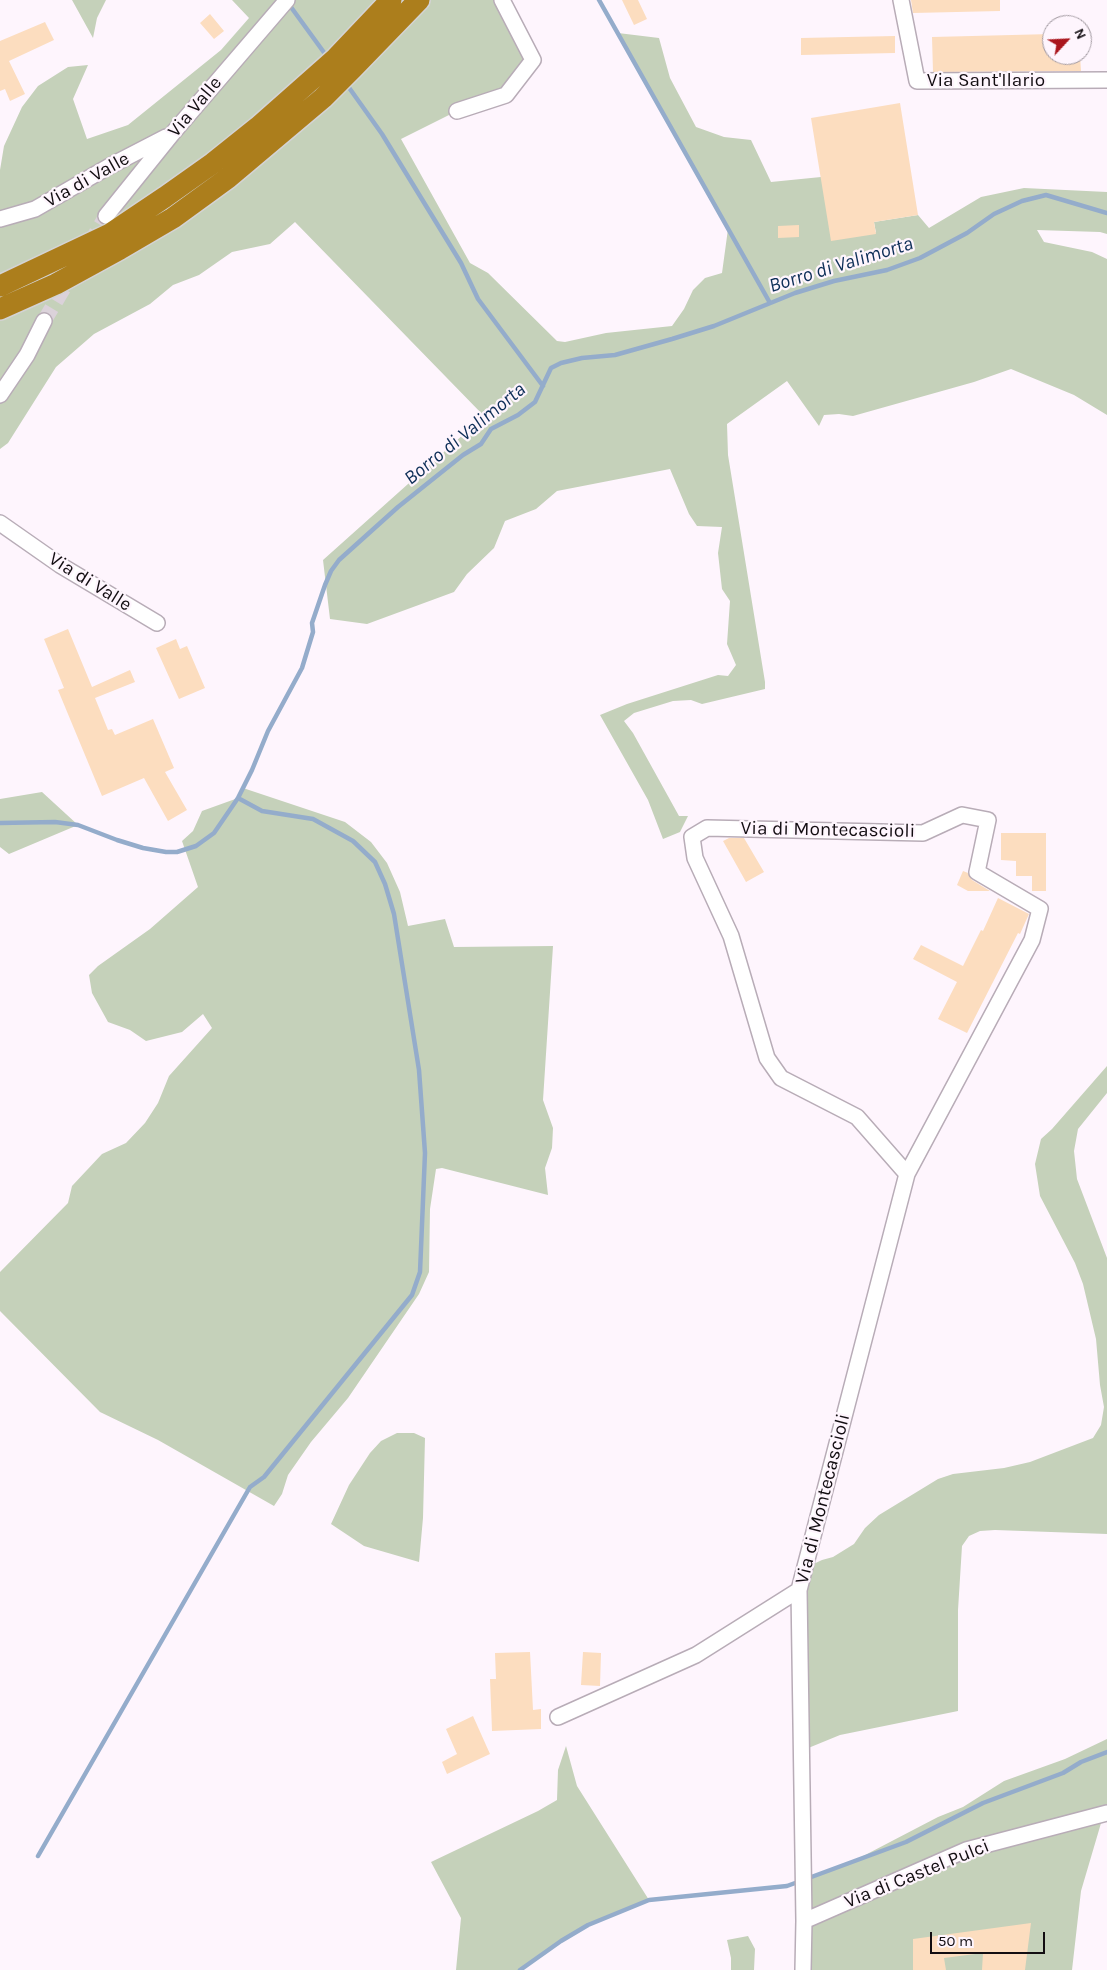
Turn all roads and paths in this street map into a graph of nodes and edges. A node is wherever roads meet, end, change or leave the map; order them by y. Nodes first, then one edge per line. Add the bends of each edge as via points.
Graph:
1 (392, 0) edge
2 (418, 0) edge
3 (502, 0) edge
4 (901, 0) edge
5 (286, 1) edge
6 (1107, 80) edge
7 (457, 111) dead end
8 (172, 134) junction
9 (106, 216) tunnel mouth
10 (0, 219) edge
11 (0, 286) edge
12 (0, 309) edge
13 (44, 321) tunnel mouth
14 (0, 395) edge
15 (0, 523) edge
16 (156, 623) dead end
17 (907, 1174) junction
18 (799, 1590) junction
19 (558, 1717) dead end
20 (1107, 1813) edge
21 (804, 1921) junction
22 (803, 1970) edge

1 - 11 highway via 336,58 213,163 110,234
2 - 12 highway via 323,98 228,178 173,218 120,249 56,284
3 - 7 street via 533,60 506,95
4 - 6 street, Via Sant'Ilario via 918,81
5 - 8 street, Via Valle
8 - 9 street, Via Valle
8 - 10 street, Via di Valle via 35,209
13 - 14 street via 28,355
15 - 16 street, Via di Valle via 60,565
17 - 17 street, Via di Montecascioli via 1032,940 1040,909 977,872 988,820 962,815 923,833 707,828 692,837 695,858 731,936 767,1058 781,1078 857,1117
17 - 18 street, Via di Montecascioli
18 - 19 street via 696,1655
18 - 21 street, Via di Montecascioli
20 - 21 street, Via di Castel Pulci via 966,1850
21 - 22 street

